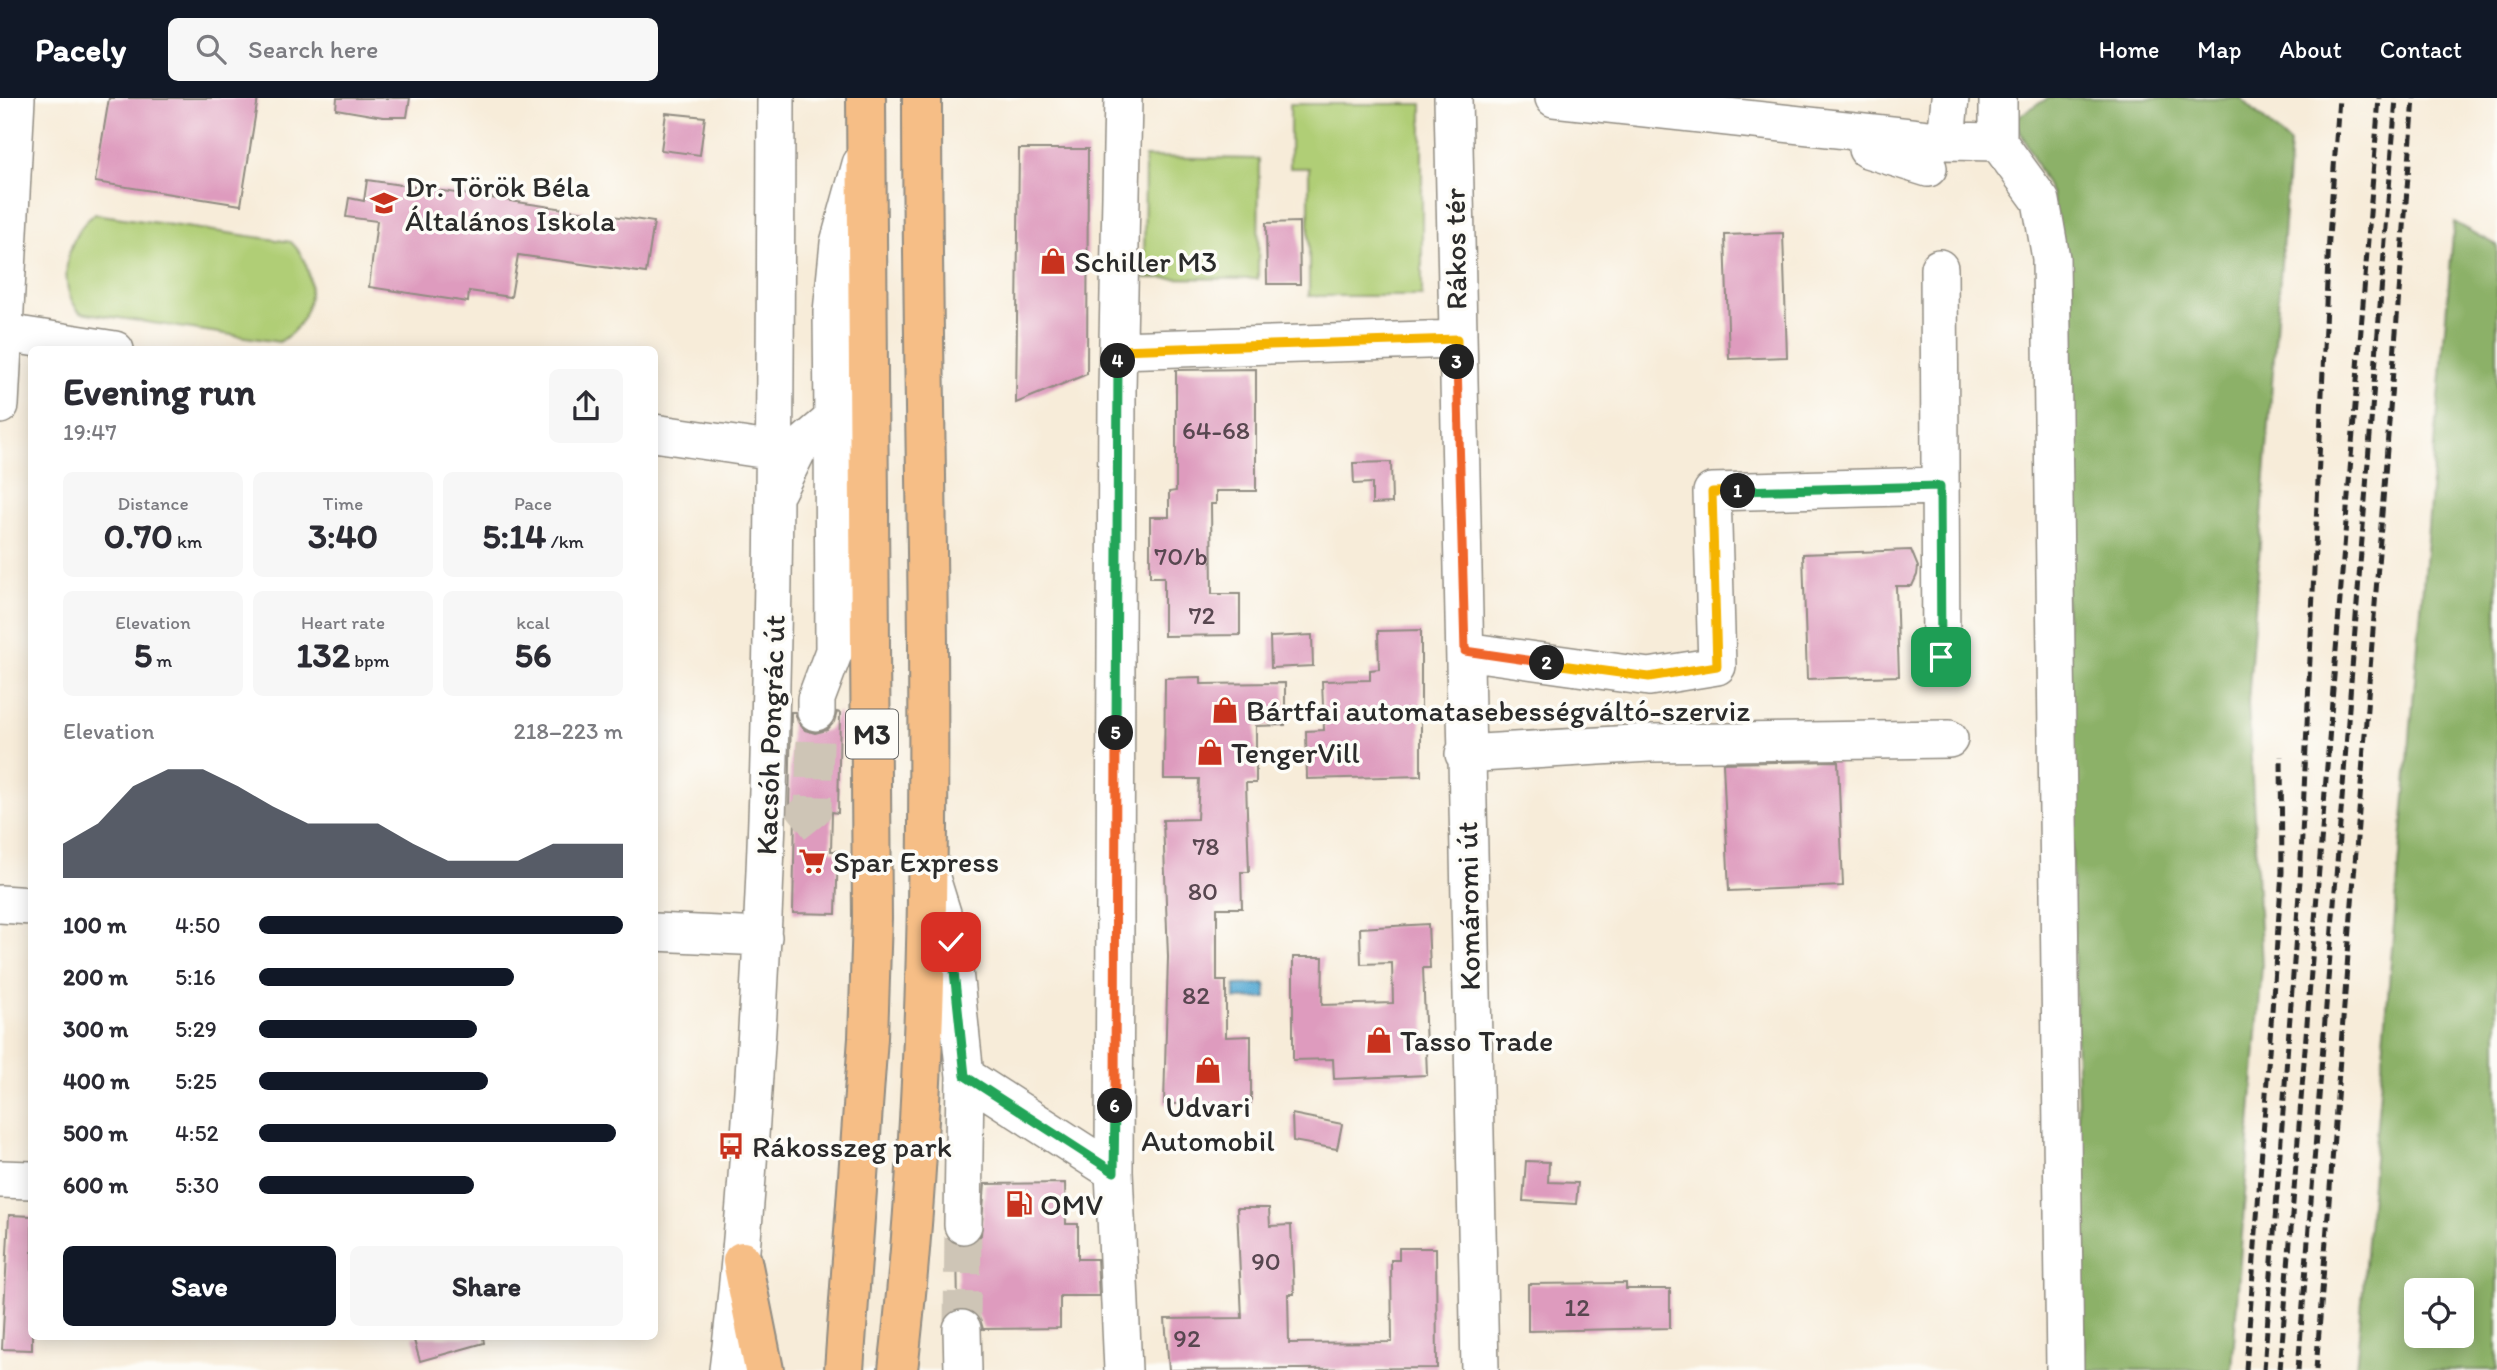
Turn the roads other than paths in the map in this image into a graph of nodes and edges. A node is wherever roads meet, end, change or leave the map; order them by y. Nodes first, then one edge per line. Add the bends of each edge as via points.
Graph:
1 (16, 98) edge
2 (776, 98) edge
3 (866, 98) edge
4 (922, 98) edge
5 (1123, 98) edge
6 (1453, 98) edge
7 (1554, 98) edge
8 (1950, 98) edge
9 (1998, 98) edge
10 (1998, 142) junction
11 (865, 149) junction
12 (1937, 155) junction
13 (1938, 268) dead end
14 (5, 333) junction
15 (1457, 339) junction
16 (89, 346) edge
17 (1118, 350) junction
18 (0, 405) edge
19 (833, 419) junction
20 (658, 434) edge
21 (775, 451) junction
22 (1940, 486) junction
23 (775, 496) junction
24 (775, 584) junction
25 (1465, 651) junction
26 (1941, 657) dead end
27 (1949, 739) dead end
28 (1464, 754) junction
29 (929, 866) junction
30 (0, 904) edge
31 (28, 906) edge
32 (658, 932) edge
33 (763, 937) junction
34 (965, 1076) junction
35 (1114, 1172) junction
36 (0, 1179) edge
37 (28, 1180) edge
38 (963, 1225) tunnel mouth
39 (742, 1261) junction
40 (962, 1329) tunnel mouth
41 (728, 1370) edge
42 (764, 1370) edge
43 (844, 1370) edge
44 (898, 1370) edge
45 (963, 1370) edge
46 (1123, 1370) edge
47 (1480, 1370) edge
48 (2065, 1370) edge

1 - 14 street
2 - 21 street, Kacsóh Pongrác út
3 - 11 main road, M3
4 - 29 main road, M3
5 - 17 street
6 - 15 street, Rákos tér
7 - 12 street via 1817,128
8 - 12 street
9 - 10 street
10 - 12 street
10 - 48 street via 2041,201 2051,258
11 - 19 street via 839,243 832,312
11 - 43 main road, M3 via 872,918
13 - 22 street
14 - 16 street
14 - 18 street
15 - 17 street
15 - 25 street, Rákos tér
17 - 35 street
19 - 23 street via 798,449
19 - 24 street via 834,651 816,705 792,655
20 - 21 street
21 - 23 street, Kacsóh Pongrác út
22 - 25 street via 1712,492 1717,666 1649,677
22 - 26 street
23 - 24 street, Kacsóh Pongrác út
24 - 33 street, Kacsóh Pongrác út via 781,835
25 - 28 street, Komáromi út
27 - 28 street via 1649,743
28 - 47 street, Komáromi út
29 - 34 street via 951,942
29 - 44 main road, M3 via 908,1287
30 - 31 street
32 - 33 street
33 - 39 street, Kacsóh Pongrác út
34 - 35 street
34 - 38 street
35 - 46 street
36 - 37 street
39 - 41 street, Kacsóh Pongrác út
39 - 42 main road
40 - 45 street

